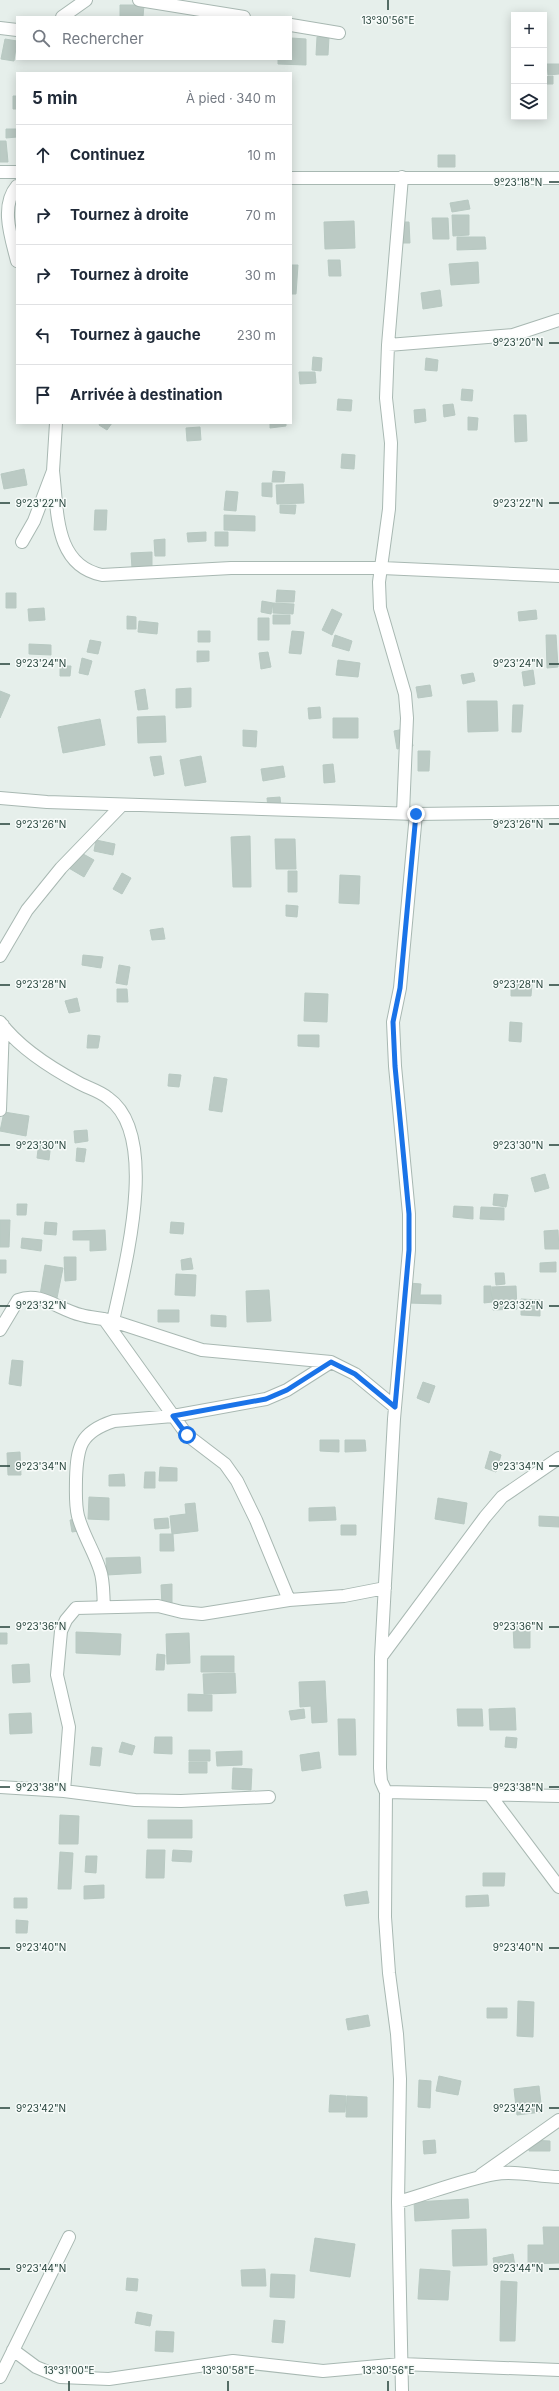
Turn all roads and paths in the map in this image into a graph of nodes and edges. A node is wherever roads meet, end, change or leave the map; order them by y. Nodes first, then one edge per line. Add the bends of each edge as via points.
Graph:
1 (86, 0) edge
2 (139, 0) edge
3 (63, 16) edge
4 (238, 16) edge
5 (292, 25) edge
6 (0, 28) edge
7 (16, 30) edge
8 (339, 33) dead end
9 (0, 172) edge
10 (16, 172) edge
11 (402, 177) junction
12 (292, 178) edge
13 (559, 178) edge
14 (16, 188) edge
15 (16, 257) edge
16 (559, 320) edge
17 (388, 346) junction
18 (56, 424) edge
19 (53, 471) junction
20 (22, 542) dead end
21 (382, 568) junction
22 (559, 576) edge
23 (0, 798) edge
24 (122, 805) junction
25 (559, 812) edge
26 (403, 813) junction
27 (416, 814) junction
28 (0, 956) edge
29 (1, 1023) edge
30 (0, 1110) edge
31 (109, 1320) junction
32 (0, 1330) edge
33 (331, 1362) junction
34 (395, 1407) junction
35 (173, 1416) junction
36 (559, 1458) edge
37 (385, 1588) junction
38 (289, 1600) junction
39 (104, 1607) junction
40 (381, 1657) junction
41 (0, 1787) edge
42 (64, 1791) junction
43 (386, 1792) junction
44 (490, 1795) junction
45 (559, 1796) edge
46 (269, 1797) dead end
47 (559, 1887) edge
48 (559, 2120) edge
49 (559, 2177) edge
50 (474, 2180) junction
51 (398, 2202) junction
52 (70, 2237) dead end
53 (13, 2350) junction
54 (402, 2364) junction
55 (2, 2370) edge
56 (559, 2370) edge
57 (402, 2391) edge

1 - 3 street
2 - 4 street
5 - 8 street
6 - 7 street
9 - 10 street
11 - 12 street
11 - 13 street
11 - 17 street
14 - 15 street via 7,201 6,213
16 - 17 street via 513,335
17 - 21 street via 386,398 391,473
18 - 19 street
19 - 20 street via 34,521
19 - 21 street via 62,536 67,552 89,573 102,575 231,568
21 - 22 street
21 - 26 street via 379,582 380,608 406,694
23 - 24 street
24 - 26 street
24 - 28 street via 62,868 27,910
25 - 27 street
26 - 27 street
27 - 34 street via 400,988 393,1022 409,1214 409,1250
29 - 30 street
29 - 31 street via 34,1054 68,1077 108,1098 118,1107 134,1140 134,1219
31 - 32 street via 79,1315 39,1298 30,1297 18,1300
31 - 33 street via 202,1350
31 - 35 street
33 - 34 street via 355,1374
33 - 35 street via 287,1390 266,1399
34 - 37 street
35 - 38 street via 187,1435 225,1464 237,1481
35 - 39 street via 114,1420 92,1432 79,1447 76,1490 78,1515 100,1568
36 - 40 street via 502,1497
37 - 38 street via 344,1596
37 - 40 street
38 - 39 street via 202,1614 158,1606
39 - 42 street via 76,1608 66,1620 62,1631 57,1675 70,1727
40 - 43 street via 380,1768 381,1781
41 - 42 street
42 - 46 street via 135,1800 181,1801
43 - 44 street
43 - 51 street via 385,1917 388,1973 397,2034 400,2079
44 - 45 street
44 - 47 street
48 - 50 street
49 - 50 street via 516,2173 496,2174
50 - 51 street
51 - 54 street
52 - 53 street
53 - 54 street via 36,2367 60,2377 108,2379 233,2361 323,2371
53 - 55 street
54 - 56 street
54 - 57 street

